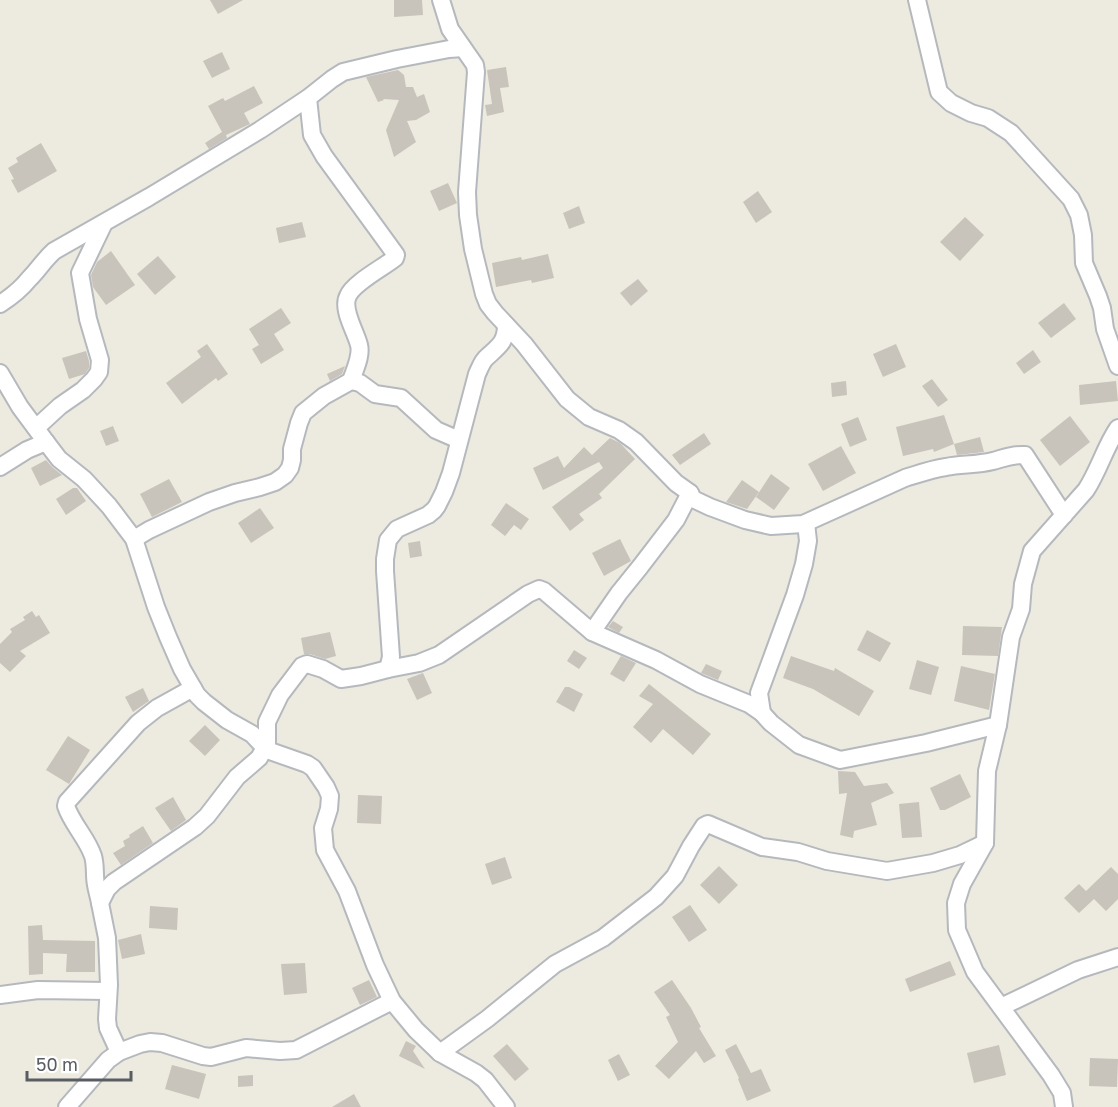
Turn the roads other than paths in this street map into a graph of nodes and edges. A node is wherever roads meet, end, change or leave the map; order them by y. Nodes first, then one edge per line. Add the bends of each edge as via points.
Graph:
1 (441, 0) edge
2 (917, 0) edge
3 (463, 48) junction
4 (308, 98) junction
5 (104, 224) junction
6 (0, 304) edge
7 (506, 325) junction
8 (1118, 366) edge
9 (0, 373) edge
10 (351, 381) junction
11 (36, 428) junction
12 (1118, 428) edge
13 (459, 440) junction
14 (46, 442) junction
15 (0, 467) edge
16 (690, 493) junction
17 (1064, 515) junction
18 (806, 523) junction
19 (134, 540) junction
20 (592, 632) junction
21 (388, 669) junction
22 (193, 688) junction
23 (762, 713) junction
24 (998, 725) junction
25 (267, 750) junction
26 (985, 843) junction
27 (100, 903) junction
28 (1118, 957) edge
29 (108, 991) junction
30 (0, 995) edge
31 (392, 1001) junction
32 (1001, 1007) junction
33 (118, 1052) junction
34 (440, 1053) junction
35 (67, 1107) edge
36 (506, 1107) edge
37 (1064, 1107) edge

1 - 3 street via 450,29
2 - 8 street via 939,92 951,103 988,118 1011,133 1071,200 1079,215 1084,263
3 - 4 street via 351,70
3 - 7 street via 476,72 467,192 473,249 488,304
4 - 5 street
4 - 10 street via 312,135 396,255 347,296 350,320 360,347
5 - 6 street via 54,251 30,279
5 - 11 street via 80,273 100,360 99,372
7 - 13 street via 504,339 477,374
7 - 16 street via 567,399 589,417 636,442
9 - 11 street
10 - 13 street via 375,394 401,398 436,430
10 - 19 street via 303,413 285,475 275,482 208,502
11 - 14 street
12 - 17 street via 1093,479
13 - 21 street via 451,473 434,510 397,529 388,540
14 - 15 street
14 - 19 street via 109,507
16 - 18 street via 693,499 745,520 771,526
16 - 20 street via 676,519
17 - 18 street via 1025,455 1019,455 905,478
17 - 24 street via 1032,551 1021,609 1011,637
18 - 23 street via 804,564 759,693
19 - 22 street via 168,638
20 - 21 street via 539,589 439,655
20 - 23 street
21 - 25 street via 341,679 323,669 302,666 280,695 267,722
22 - 25 street via 204,702 252,734
22 - 27 street via 138,723 67,802 67,811 93,857
23 - 24 street via 799,745 840,760
24 - 26 street via 987,771
25 - 27 street via 237,777 195,827 114,882
25 - 31 street via 307,764 328,791 329,808 323,828 326,850
26 - 32 street via 959,893 957,930 975,972
26 - 34 street via 933,863 886,871 762,846 708,824 675,876 656,897 603,938 555,964
27 - 29 street via 107,938
28 - 32 street via 1078,970
29 - 30 street via 38,990
29 - 33 street via 108,1028
31 - 33 street via 296,1050 246,1048 211,1057 156,1042
31 - 34 street
32 - 37 street via 1051,1075 1062,1094
33 - 35 street
34 - 36 street via 485,1080

